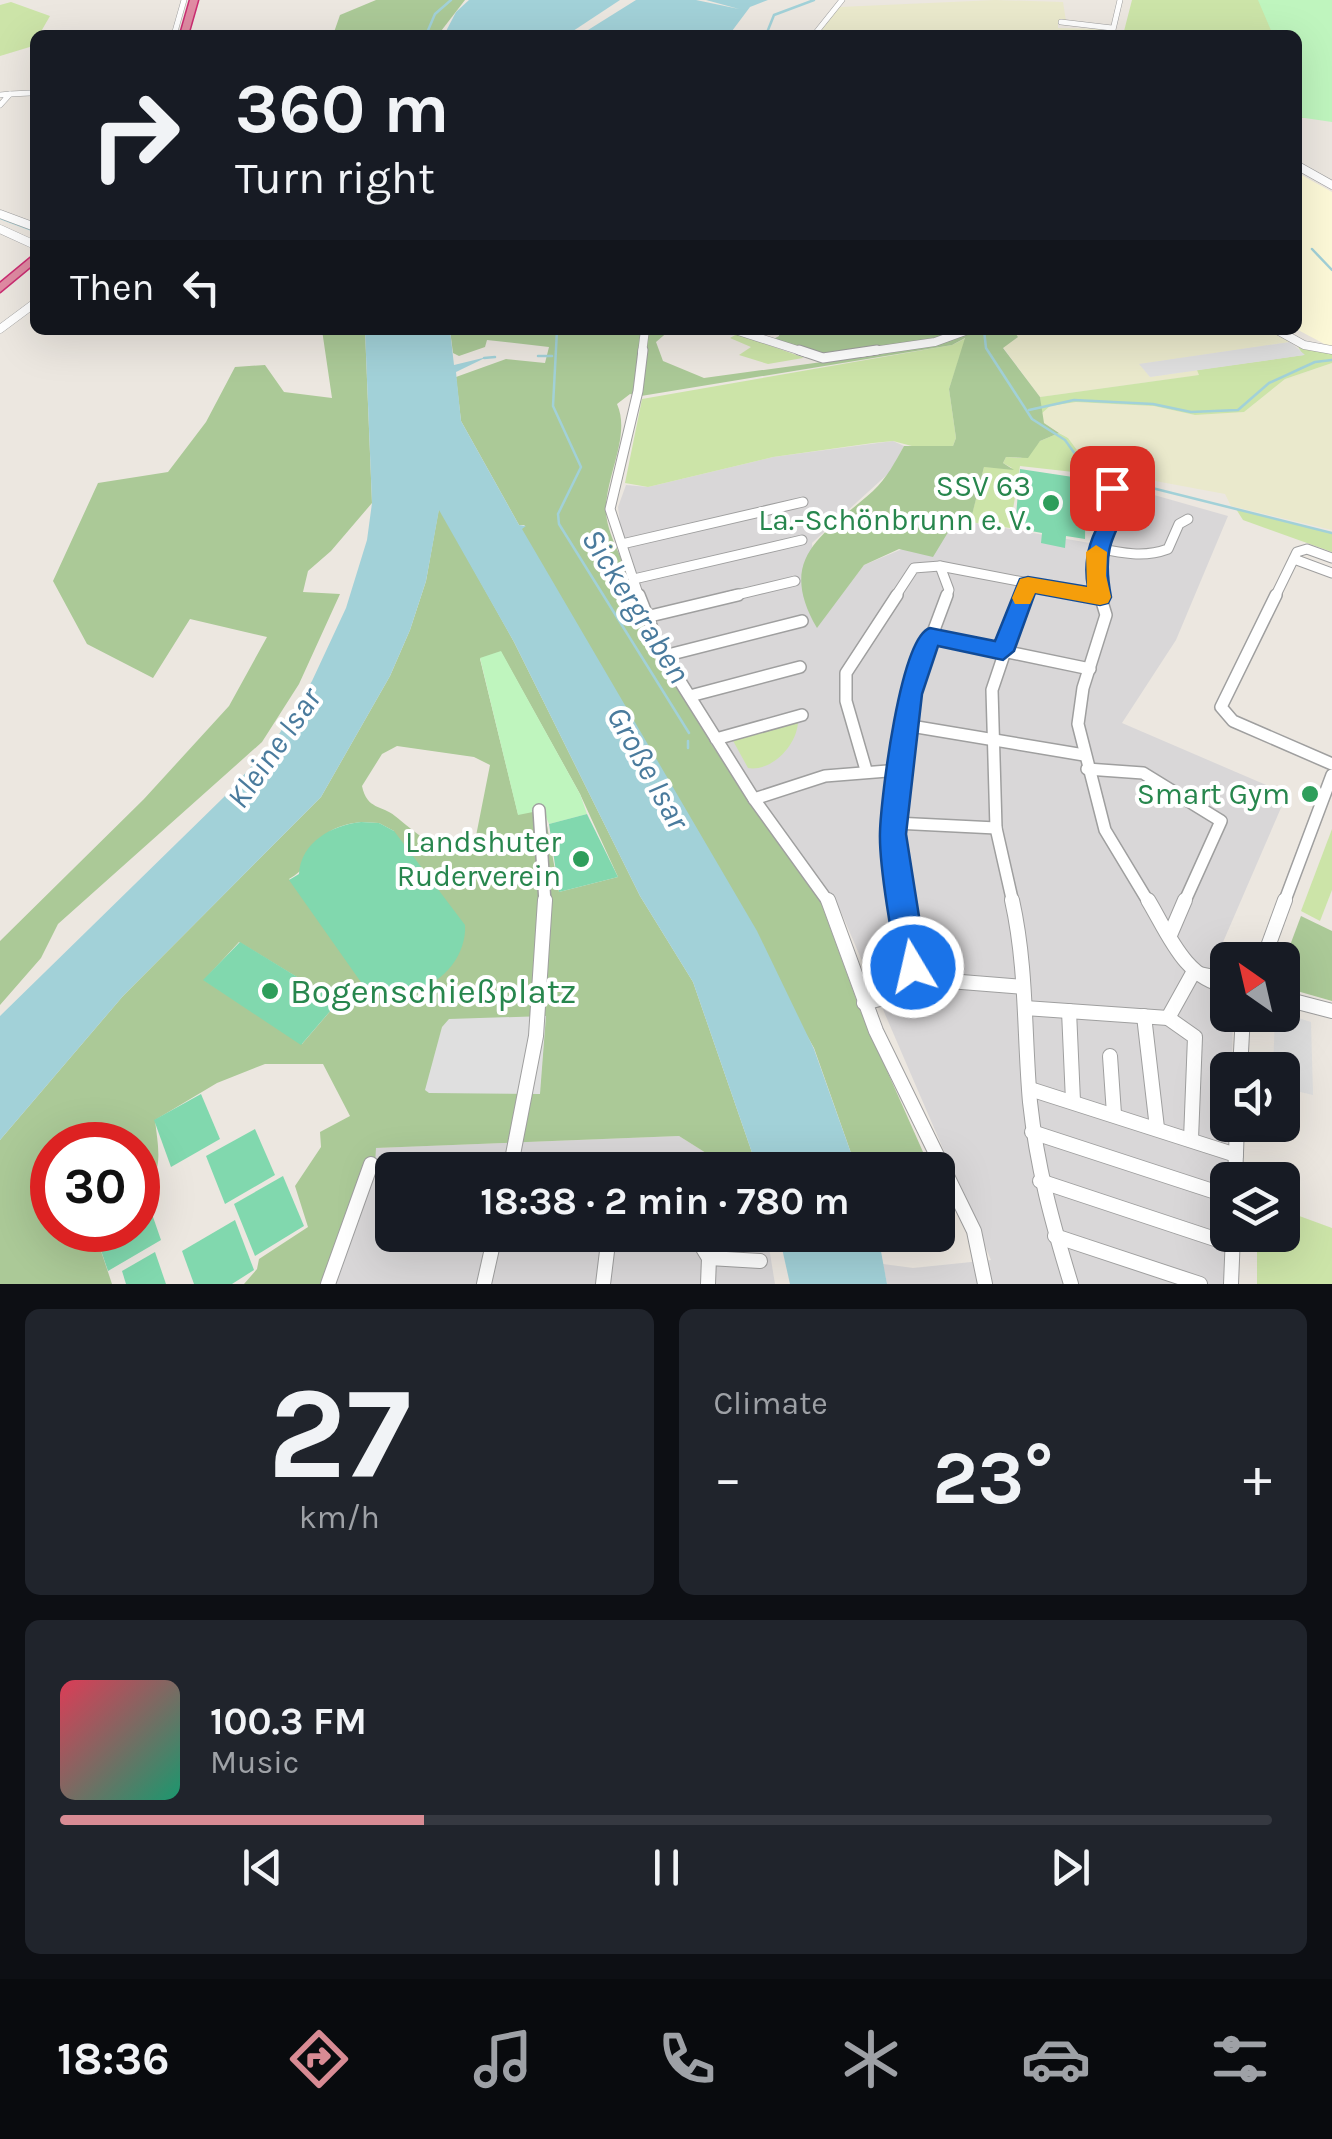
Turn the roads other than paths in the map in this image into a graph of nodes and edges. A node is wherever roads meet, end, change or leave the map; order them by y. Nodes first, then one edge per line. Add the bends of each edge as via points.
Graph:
1 (184, 0) edge
2 (197, 0) edge
3 (1120, 0) edge
4 (842, 1) edge
5 (1061, 22) dead end
6 (175, 30) edge
7 (188, 30) edge
8 (818, 30) edge
9 (1102, 30) edge
10 (1112, 30) edge
11 (30, 93) dead end
12 (10, 94) junction
13 (0, 95) edge
14 (0, 105) edge
15 (1302, 168) edge
16 (1332, 185) edge
17 (0, 214) edge
18 (30, 225) edge
19 (0, 229) edge
20 (30, 242) edge
21 (30, 262) edge
22 (30, 264) edge
23 (0, 273) edge
24 (0, 292) edge
25 (30, 307) edge
26 (1, 333) edge
27 (644, 335) edge
28 (749, 335) edge
29 (954, 335) edge
30 (1285, 335) edge
31 (1332, 350) edge
32 (803, 502) dead end
33 (1120, 504) dead end
34 (1188, 520) dead end
35 (802, 540) dead end
36 (622, 544) junction
37 (1097, 548) junction
38 (1332, 558) edge
39 (1294, 559) junction
40 (940, 566) junction
41 (1332, 573) edge
42 (634, 579) junction
43 (794, 581) dead end
44 (1028, 584) junction
45 (1100, 597) junction
46 (646, 617) junction
47 (802, 622) dead end
48 (930, 636) junction
49 (1003, 651) junction
50 (664, 656) junction
51 (800, 666) dead end
52 (1090, 668) junction
53 (690, 696) junction
54 (802, 715) dead end
55 (905, 725) junction
56 (716, 739) junction
57 (991, 741) junction
58 (1086, 762) junction
59 (1332, 764) edge
60 (866, 770) junction
61 (900, 770) junction
62 (1332, 775) edge
63 (754, 799) junction
64 (540, 810) dead end
65 (894, 823) junction
66 (996, 828) junction
67 (1170, 934) junction
68 (1270, 942) edge
69 (1193, 973) junction
70 (1210, 982) edge
71 (1024, 987) junction
72 (918, 989) junction
73 (864, 1003) junction
74 (1300, 1003) edge
75 (1025, 1008) junction
76 (1070, 1011) junction
77 (1332, 1011) edge
78 (1144, 1016) junction
79 (1168, 1018) junction
80 (1110, 1056) dead end
81 (1030, 1089) junction
82 (1073, 1100) junction
83 (1114, 1114) junction
84 (1157, 1128) junction
85 (1032, 1132) junction
86 (1192, 1139) junction
87 (1236, 1142) edge
88 (513, 1152) edge
89 (1236, 1155) junction
90 (1236, 1162) edge
91 (371, 1164) dead end
92 (1040, 1181) junction
93 (1210, 1190) edge
94 (1210, 1233) edge
95 (1055, 1236) junction
96 (491, 1252) edge
97 (607, 1252) edge
98 (705, 1252) edge
99 (1232, 1252) edge
100 (708, 1258) junction
101 (760, 1262) dead end
102 (328, 1284) edge
103 (484, 1284) edge
104 (603, 1284) edge
105 (708, 1284) edge
106 (985, 1284) edge
107 (1072, 1284) edge
108 (1200, 1284) edge
109 (1230, 1284) edge

1 - 6 street
2 - 7 highway
3 - 10 street
4 - 8 street
5 - 9 street
11 - 12 street
12 - 13 street
12 - 14 street
15 - 16 street
17 - 18 street
19 - 20 street
21 - 23 highway
22 - 24 highway
25 - 26 street
27 - 36 street via 638,392 610,502
28 - 29 street via 813,358
30 - 31 street
32 - 36 street
33 - 37 street
34 - 37 street via 1178,524 1168,550 1159,554
35 - 42 street
36 - 42 street
37 - 45 street
38 - 39 street via 1307,549
39 - 41 street
39 - 59 street via 1221,707 1234,721
40 - 44 street
40 - 48 street via 949,590
40 - 60 street via 910,572 846,673 846,702
42 - 46 street
43 - 46 street
44 - 45 street
44 - 49 street
45 - 52 street via 1106,615
46 - 50 street
47 - 50 street
48 - 49 street
48 - 55 street
49 - 52 street
49 - 57 street via 992,690
50 - 53 street
51 - 53 street
52 - 58 street via 1078,710
53 - 56 street
54 - 56 street
55 - 57 street
55 - 61 street
56 - 63 street
57 - 58 street
57 - 66 street
58 - 67 street via 1105,830
58 - 67 street via 1143,773 1221,821
60 - 61 street
60 - 63 street via 795,782
61 - 65 street
62 - 68 street
63 - 73 street via 827,898
64 - 88 street via 546,935
65 - 66 street
65 - 72 street
66 - 71 street via 1021,939
67 - 69 street
69 - 70 street
69 - 79 street
71 - 72 street via 948,981
71 - 75 street
72 - 73 street
73 - 106 street via 974,1231
74 - 77 street
75 - 76 street
75 - 81 street
76 - 78 street
76 - 82 street
78 - 79 street
78 - 84 street
79 - 86 street via 1194,1036
80 - 83 street
81 - 82 street
81 - 85 street
82 - 83 street
83 - 84 street
84 - 86 street
85 - 92 street
85 - 93 street
86 - 89 street
87 - 89 street
89 - 90 street
91 - 102 street
92 - 94 street
92 - 95 street
95 - 107 street
95 - 108 street
96 - 103 street
97 - 104 street
98 - 100 street
99 - 109 street
100 - 101 street
100 - 105 street

